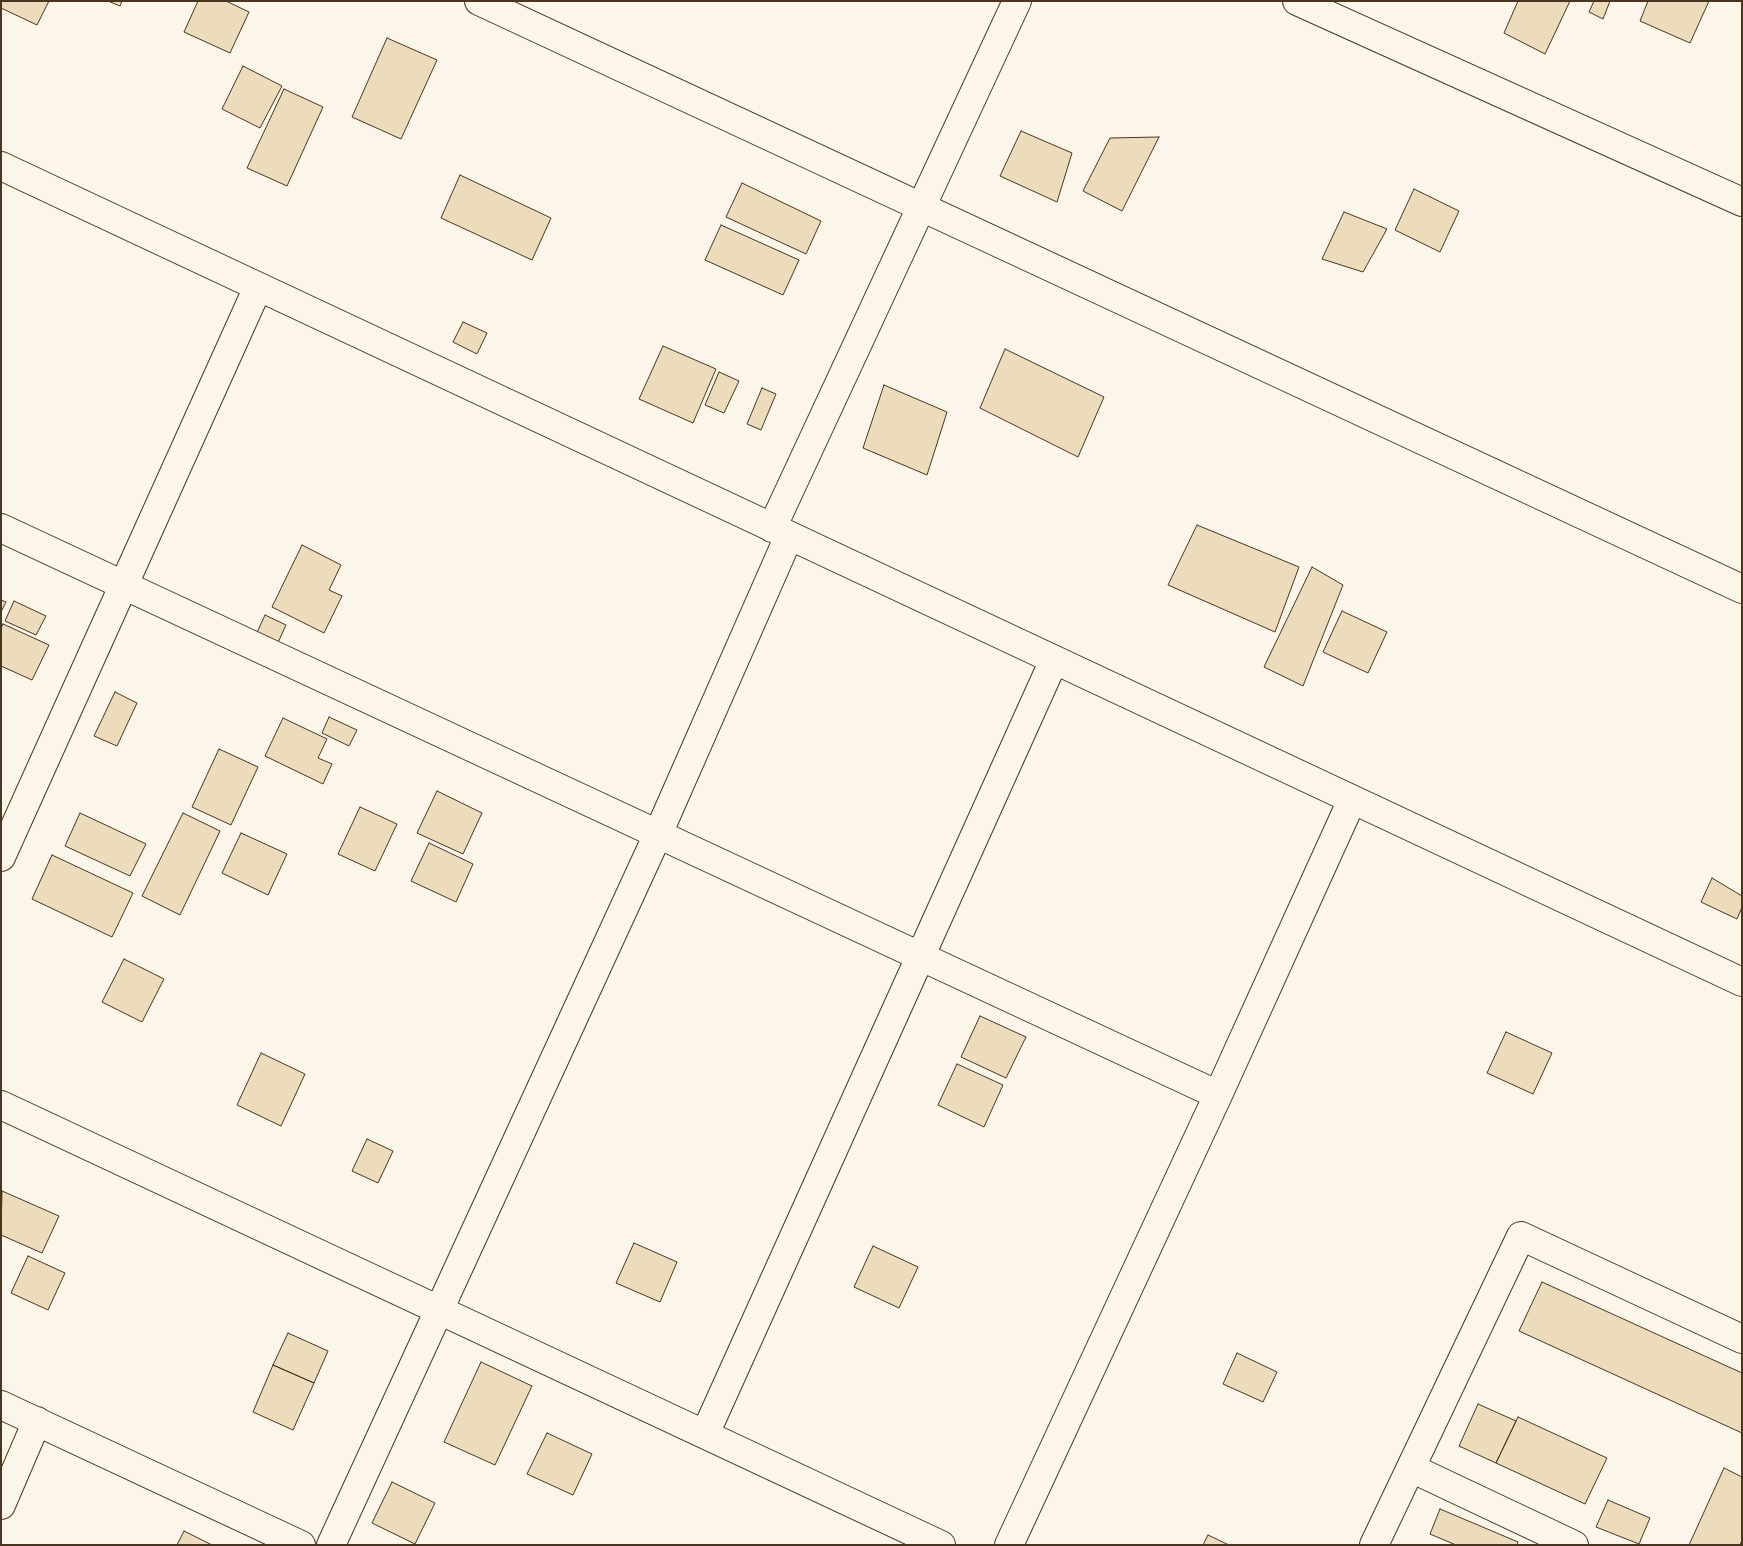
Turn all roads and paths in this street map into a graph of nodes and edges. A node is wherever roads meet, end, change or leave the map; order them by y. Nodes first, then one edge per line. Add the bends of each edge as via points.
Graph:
1 (479, 1) edge
2 (1017, 1) edge
3 (1297, 1) edge
4 (1, 166) edge
5 (1742, 202) edge
6 (922, 207) junction
7 (258, 287) junction
8 (1, 528) edge
9 (781, 532) junction
10 (123, 585) junction
11 (1742, 589) edge
12 (1054, 660) junction
13 (1352, 800) junction
14 (658, 834) junction
15 (1, 857) edge
16 (919, 956) junction
17 (1742, 982) edge
18 (1218, 1095) junction
19 (1, 1106) edge
20 (439, 1310) junction
21 (1742, 1339) edge
22 (1, 1405) edge
23 (37, 1421) junction
24 (705, 1434) junction
25 (1411, 1468) junction
26 (1, 1505) edge
27 (301, 1545) edge
28 (332, 1545) edge
29 (941, 1545) edge
30 (1008, 1545) edge
31 (1374, 1545) edge
32 (1574, 1545) edge

1 - 6 street
2 - 6 street
3 - 5 street
4 - 7 street
6 - 9 street
6 - 11 street
7 - 9 street
7 - 10 street
8 - 10 street
9 - 12 street
9 - 14 street
10 - 14 street
10 - 15 street
12 - 13 street
12 - 16 street
13 - 17 street
13 - 18 street
14 - 16 street
14 - 20 street
16 - 18 street
16 - 24 street
18 - 30 street
19 - 20 street
20 - 24 street
20 - 28 street
21 - 25 street via 1521,1236
22 - 23 street
23 - 26 street
23 - 27 street
24 - 29 street
25 - 31 street
25 - 32 street

